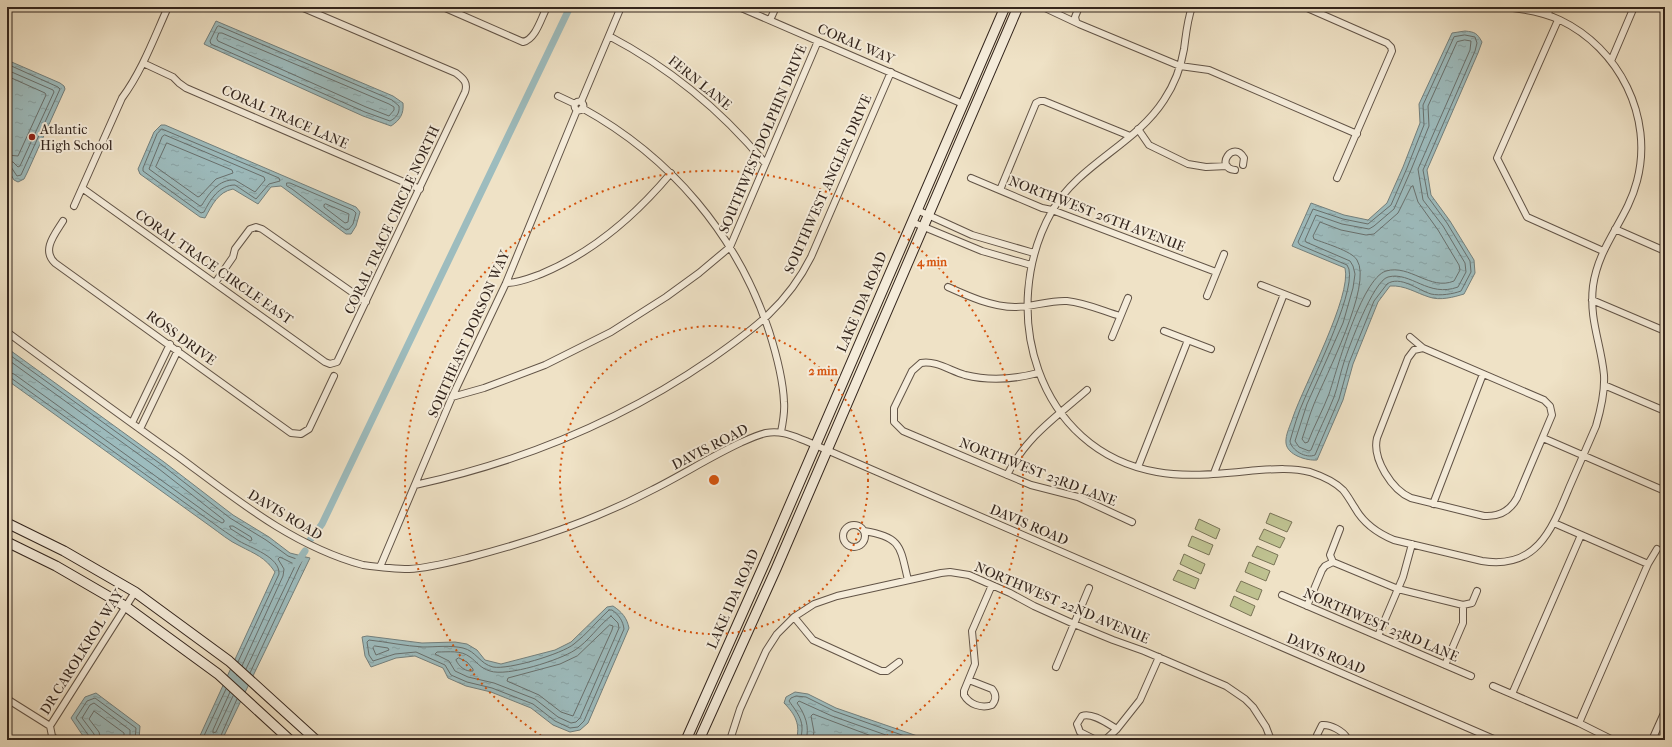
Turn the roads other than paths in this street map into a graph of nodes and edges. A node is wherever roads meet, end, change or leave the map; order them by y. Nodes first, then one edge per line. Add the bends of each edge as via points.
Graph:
1 (168, 7) edge
2 (301, 7) edge
3 (443, 7) edge
4 (547, 7) edge
5 (621, 7) edge
6 (739, 7) edge
7 (776, 7) edge
8 (1006, 7) edge
9 (1018, 7) edge
10 (1079, 7) edge
11 (1192, 7) edge
12 (1305, 7) edge
13 (1452, 7) edge
14 (1467, 7) edge
15 (1472, 7) edge
16 (1498, 7) edge
17 (1551, 7) edge
18 (1634, 7) edge
19 (1045, 8) edge
20 (1547, 15) junction
21 (770, 20) junction
22 (1558, 20) junction
23 (1076, 21) junction
24 (609, 36) junction
25 (818, 41) junction
26 (1611, 61) junction
27 (143, 63) junction
28 (1180, 66) junction
29 (891, 72) junction
30 (558, 96) dead end
31 (964, 104) junction
32 (579, 106) junction
33 (1138, 129) junction
34 (1356, 134) junction
35 (1130, 136) junction
36 (765, 163) junction
37 (1243, 165) dead end
38 (1227, 166) junction
39 (1235, 170) dead end
40 (671, 172) junction
41 (971, 178) dead end
42 (1337, 178) dead end
43 (82, 188) junction
44 (420, 189) junction
45 (1000, 190) junction
46 (74, 206) dead end
47 (917, 210) junction
48 (1052, 210) junction
49 (928, 215) junction
50 (63, 221) dead end
51 (912, 222) junction
52 (923, 226) junction
53 (1615, 229) junction
54 (730, 247) junction
55 (1603, 251) junction
56 (1665, 251) edge
57 (1034, 253) junction
58 (1224, 254) dead end
59 (1031, 265) junction
60 (1216, 272) junction
61 (215, 283) junction
62 (506, 283) junction
63 (1261, 285) dead end
64 (948, 287) dead end
65 (1284, 294) junction
66 (1207, 296) dead end
67 (1128, 298) dead end
68 (1592, 300) junction
69 (366, 302) junction
70 (1307, 303) dead end
71 (1027, 306) junction
72 (1120, 316) junction
73 (764, 318) junction
74 (1164, 331) dead end
75 (1665, 331) edge
76 (7, 332) edge
77 (1112, 337) dead end
78 (1410, 337) dead end
79 (1188, 340) junction
80 (170, 344) junction
81 (1423, 348) junction
82 (1211, 349) dead end
83 (178, 350) junction
84 (333, 364) joint
85 (1038, 373) junction
86 (1483, 374) junction
87 (334, 376) dead end
88 (1604, 385) junction
89 (1087, 390) dead end
90 (452, 397) junction
91 (1665, 411) edge
92 (1061, 413) junction
93 (132, 423) junction
94 (140, 429) junction
95 (781, 432) junction
96 (1543, 438) junction
97 (815, 445) junction
98 (827, 450) junction
99 (1583, 456) junction
100 (1138, 467) junction
101 (1214, 473) junction
102 (1007, 475) junction
103 (415, 485) junction
104 (1665, 491) edge
105 (1433, 504) junction
106 (1132, 522) dead end
107 (7, 523) edge
108 (1554, 523) junction
109 (1340, 529) dead end
110 (864, 531) dead end
111 (1581, 535) junction
112 (7, 542) edge
113 (1412, 544) junction
114 (1657, 549) dead end
115 (1333, 562) junction
116 (1648, 564) junction
117 (380, 567) junction
118 (908, 580) junction
119 (992, 585) junction
120 (1089, 588) dead end
121 (1398, 589) junction
122 (1477, 591) dead end
123 (135, 592) junction
124 (1282, 595) dead end
125 (1463, 605) junction
126 (125, 606) junction
127 (1307, 606) junction
128 (742, 615) junction
129 (794, 617) junction
130 (1074, 624) junction
131 (1378, 636) junction
132 (745, 637) junction
133 (1159, 657) junction
134 (899, 662) dead end
135 (1445, 665) junction
136 (1056, 667) dead end
137 (1471, 676) dead end
138 (969, 680) junction
139 (1493, 686) dead end
140 (1512, 694) junction
141 (7, 699) edge
142 (1665, 710) edge
143 (1579, 723) junction
144 (50, 726) junction
145 (1117, 729) junction
146 (57, 740) edge
147 (290, 740) edge
148 (316, 740) edge
149 (686, 740) edge
150 (699, 740) edge
151 (730, 740) edge
152 (1096, 740) edge
153 (1105, 740) edge
154 (1271, 740) edge
155 (1321, 740) edge
156 (1350, 740) edge
157 (1496, 740) edge
158 (1613, 740) edge
159 (1652, 740) edge

1 - 27 street
2 - 44 street, CORAL TRACE CIRCLE NORTH via 463,78 466,84 465,92
3 - 4 street via 523,42 533,36
5 - 24 street, SOUTHEAST DORSON WAY
6 - 21 street, CORAL WAY
7 - 21 street
8 - 31 street, LAKE IDA ROAD
9 - 49 street, LAKE IDA ROAD
10 - 23 street
11 - 28 street
12 - 34 street via 1391,47 1392,51
13 - 14 street
14 - 15 street
16 - 20 street via 1524,9
17 - 20 street
18 - 26 street
19 - 23 street
20 - 22 street
21 - 25 street, CORAL WAY
22 - 26 street via 1592,41
22 - 55 street via 1497,158 1527,217
23 - 28 street
24 - 32 street, SOUTHEAST DORSON WAY
24 - 36 street, FERN LANE via 648,58 691,88 730,124
25 - 29 street, CORAL WAY
25 - 36 street, SOUTHWEST DOLPHIN DRIVE
26 - 53 street via 1635,105 1641,148 1639,170 1632,196
27 - 43 street via 122,98
27 - 44 street, CORAL TRACE LANE via 173,77 186,88
28 - 33 street via 1163,101
28 - 34 street via 1209,70
29 - 31 street, CORAL WAY
29 - 73 street, SOUTHWEST ANGLER DRIVE via 803,273 782,302
30 - 32 street
31 - 47 street, LAKE IDA ROAD
32 - 40 street via 624,134
32 - 62 street, SOUTHEAST DORSON WAY
33 - 35 street
33 - 38 street via 1149,146 1188,164 1206,167
34 - 42 street
35 - 45 street via 1040,100 1036,103
35 - 48 street via 1070,186
36 - 54 street, SOUTHWEST DOLPHIN DRIVE
37 - 38 street via 1242,156 1235,152 1226,158
38 - 39 street
40 - 54 street via 703,208
40 - 62 street via 638,210 588,250 550,270 515,283
41 - 45 street, NORTHWEST 26TH AVENUE
43 - 46 street
43 - 61 street, CORAL TRACE CIRCLE EAST
44 - 69 street, CORAL TRACE CIRCLE NORTH
45 - 48 street, NORTHWEST 26TH AVENUE
47 - 49 street
47 - 51 street, LAKE IDA ROAD
48 - 57 street
48 - 60 street, NORTHWEST 26TH AVENUE
49 - 52 street, LAKE IDA ROAD
49 - 57 street via 972,235
50 - 80 street, ROSS DRIVE via 48,251 51,260
51 - 52 street
51 - 97 street, LAKE IDA ROAD
52 - 59 street via 982,251
52 - 98 street, LAKE IDA ROAD
53 - 55 street
53 - 56 street
54 - 73 street via 751,285
54 - 90 street via 666,297 610,332 545,365 496,384
55 - 68 street via 1595,276
57 - 59 street
58 - 60 street
59 - 71 street
60 - 66 street
61 - 69 street via 242,239 250,229 256,227
61 - 84 street, CORAL TRACE CIRCLE EAST via 325,362
62 - 90 street, SOUTHEAST DORSON WAY
63 - 65 street
64 - 71 street via 996,304
65 - 70 street
65 - 101 street
67 - 72 street
68 - 75 street
68 - 88 street
69 - 84 street, CORAL TRACE CIRCLE NORTH via 339,359
71 - 72 street via 1053,301 1072,302
71 - 85 street via 1030,339
72 - 77 street
73 - 95 street via 782,386 784,414
73 - 103 street, SOUTHWEST ANGLER DRIVE via 697,368 602,423 506,461
74 - 79 street
76 - 93 street, DAVIS ROAD
78 - 81 street
79 - 82 street
79 - 100 street
80 - 83 street, ROSS DRIVE
80 - 93 street
81 - 86 street
81 - 105 street via 1414,350 1408,358 1377,438 1376,448 1378,458 1399,491 1411,498
83 - 87 street, ROSS DRIVE via 291,433 300,434 311,426
83 - 94 street
85 - 92 street
85 - 102 street, NORTHWEST 23RD LANE via 983,378 926,362 917,365 912,371 894,408 894,422 903,431
86 - 96 street via 1548,402 1552,415
86 - 105 street
88 - 91 street
88 - 99 street via 1601,412
89 - 92 street
90 - 103 street, SOUTHEAST DORSON WAY
92 - 100 street via 1092,444 1107,454
92 - 102 street via 1028,442
93 - 94 street, DAVIS ROAD
94 - 117 street, DAVIS ROAD via 277,528 327,554 363,565
95 - 97 street, DAVIS ROAD
95 - 117 street, DAVIS ROAD via 751,438 651,491 568,527 530,540 428,566 409,569
96 - 99 street
96 - 105 street via 1517,498 1504,513 1489,516
97 - 98 street, DAVIS ROAD
97 - 128 street, LAKE IDA ROAD
98 - 132 street, LAKE IDA ROAD
98 - 157 street, DAVIS ROAD
99 - 104 street
99 - 108 street
100 - 101 street via 1172,474
101 - 113 street via 1284,469 1318,475 1343,490 1361,517 1376,531 1394,540
102 - 106 street, NORTHWEST 23RD LANE via 1031,485 1078,497
103 - 117 street, SOUTHEAST DORSON WAY
107 - 123 street via 71,555
108 - 111 street
108 - 113 street via 1537,547 1521,557 1506,561 1482,561
109 - 115 street via 1330,555
110 - 118 street via 896,543 901,551
111 - 116 street
111 - 140 street
112 - 126 street via 56,566
113 - 121 street
114 - 116 street
115 - 121 street
115 - 127 street via 1322,570
116 - 143 street
118 - 119 street, NORTHWEST 22ND AVENUE via 950,572 969,575
118 - 129 street, NORTHWEST 22ND AVENUE via 823,600
119 - 130 street, NORTHWEST 22ND AVENUE
119 - 138 street via 972,631 975,658
120 - 130 street
121 - 125 street
121 - 131 street
122 - 125 street via 1472,603
123 - 126 street, DR CAROLKROL WAY
123 - 148 street via 229,661
124 - 127 street, NORTHWEST 23RD LANE
125 - 135 street via 1463,622
126 - 144 street, DR CAROLKROL WAY
126 - 147 street via 218,674
127 - 131 street, NORTHWEST 23RD LANE
128 - 132 street via 746,626
128 - 149 street, LAKE IDA ROAD
129 - 134 street via 813,640 881,671 887,671
129 - 151 street, NORTHWEST 22ND AVENUE via 777,634 766,651 740,708
130 - 133 street, NORTHWEST 22ND AVENUE
130 - 136 street
131 - 135 street, NORTHWEST 23RD LANE
132 - 150 street, LAKE IDA ROAD
133 - 145 street via 1140,700
133 - 154 street, NORTHWEST 22ND AVENUE via 1226,686 1241,696 1260,716
135 - 137 street, NORTHWEST 23RD LANE
138 - 138 street via 964,691 966,698 979,706 992,705 996,697 995,692
139 - 140 street
140 - 143 street
141 - 144 street
142 - 159 street
143 - 158 street
144 - 146 street via 52,736
145 - 152 street via 1091,716 1082,716 1077,724 1080,732
145 - 153 street
155 - 156 street via 1317,735 1322,725 1327,724 1345,733

